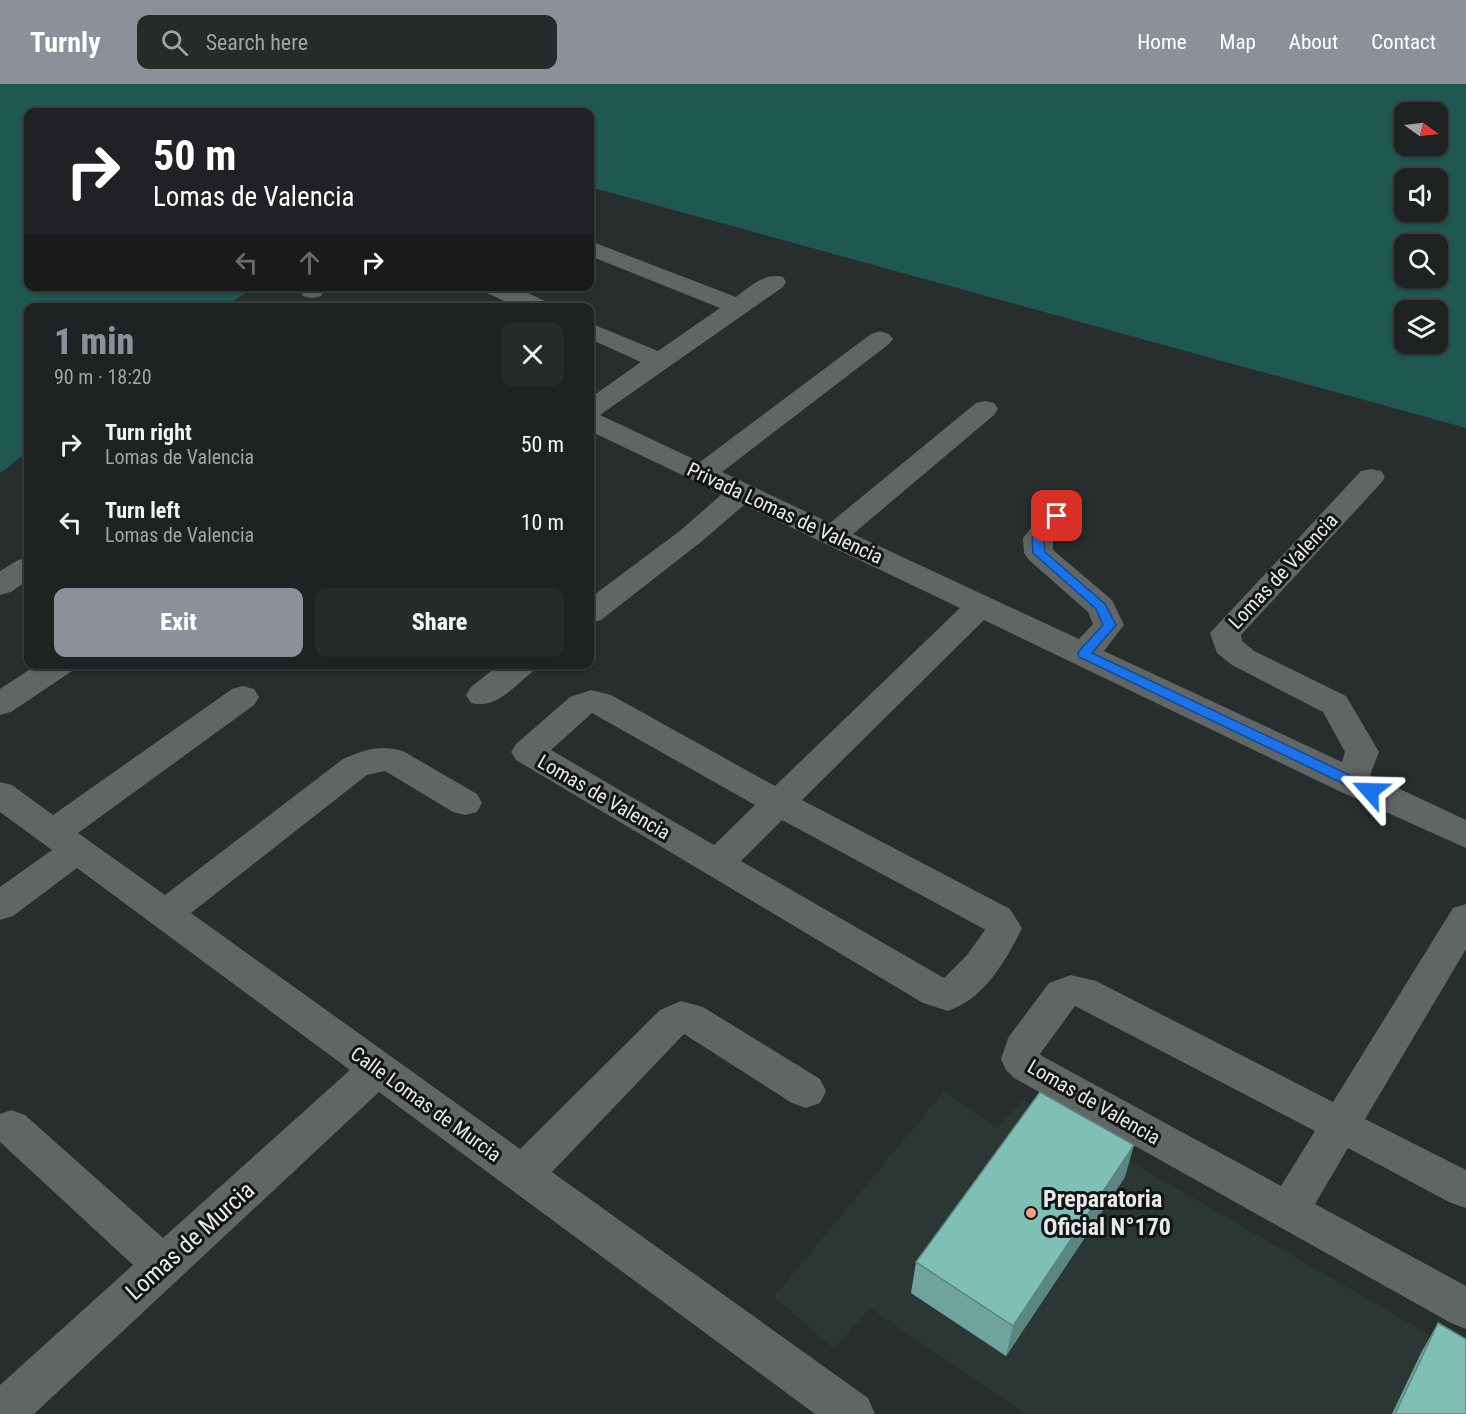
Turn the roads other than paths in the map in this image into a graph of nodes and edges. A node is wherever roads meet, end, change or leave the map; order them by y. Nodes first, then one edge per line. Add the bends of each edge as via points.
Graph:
1 (594, 250) edge
2 (774, 282) dead end
3 (503, 291) edge
4 (529, 303) edge
5 (739, 307) junction
6 (594, 332) edge
7 (880, 339) dead end
8 (660, 361) junction
9 (594, 407) edge
10 (985, 409) dead end
11 (594, 423) edge
12 (702, 474) junction
13 (1371, 477) dead end
14 (741, 493) junction
15 (1066, 505) dead end
16 (833, 536) junction
17 (24, 570) edge
18 (0, 585) edge
19 (981, 605) junction
20 (594, 610) edge
21 (1084, 654) junction
22 (53, 669) edge
23 (516, 669) edge
24 (482, 695) dead end
25 (243, 697) dead end
26 (0, 704) edge
27 (1351, 782) junction
28 (0, 794) edge
29 (465, 803) dead end
30 (779, 803) junction
31 (1466, 835) edge
32 (66, 840) junction
33 (717, 863) junction
34 (0, 906) edge
35 (166, 913) junction
36 (1466, 918) edge
37 (379, 1068) junction
38 (806, 1091) dead end
39 (1340, 1125) junction
40 (11, 1127) dead end
41 (522, 1175) junction
42 (1466, 1190) edge
43 (1288, 1211) junction
44 (164, 1266) junction
45 (1466, 1309) edge
46 (1, 1414) edge
47 (852, 1414) edge

1 - 5 street
2 - 5 street
3 - 4 street
5 - 8 street
6 - 8 street
7 - 12 street
8 - 9 street
10 - 16 street
11 - 12 street, Privada Lomas de Valencia
12 - 14 street, Privada Lomas de Valencia
13 - 27 street, Lomas de Valencia via 1225,633 1228,646 1243,658 1335,705 1362,752
14 - 16 street, Privada Lomas de Valencia
14 - 20 street
15 - 21 street via 1038,538 1039,553 1101,607 1109,625
16 - 19 street, Privada Lomas de Valencia
17 - 18 street
19 - 21 street, Privada Lomas de Valencia
19 - 30 street
21 - 27 street, Privada Lomas de Valencia
22 - 26 street
23 - 24 street
25 - 32 street
27 - 31 street, Privada Lomas de Valencia
28 - 32 street, Calle Lomas de Murcia
29 - 35 street via 392,759 375,759 355,767
30 - 33 street
30 - 33 street, Lomas de Valencia via 591,701 581,705 528,752
30 - 33 street, Lomas de Valencia via 997,919 1004,928 999,939 959,989 948,996 936,992
32 - 34 street
32 - 35 street, Calle Lomas de Murcia
35 - 37 street, Calle Lomas de Murcia
36 - 39 street
37 - 41 street, Calle Lomas de Murcia
37 - 44 street, Lomas de Murcia
38 - 41 street via 681,1016
39 - 42 street, Lomas de Valencia
39 - 43 street
39 - 43 street, Lomas de Valencia via 1083,992 1071,990 1062,994 1022,1049 1020,1059 1028,1067
40 - 44 street
41 - 47 street, Calle Lomas de Murcia
43 - 45 street, Lomas de Valencia
44 - 46 street, Lomas de Murcia

